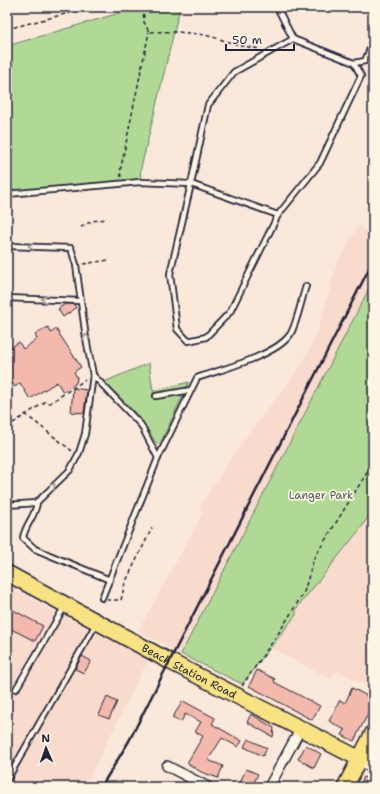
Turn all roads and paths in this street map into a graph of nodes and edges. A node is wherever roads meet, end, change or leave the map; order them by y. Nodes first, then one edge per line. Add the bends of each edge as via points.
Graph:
1 (92, 7) edge
2 (142, 7) edge
3 (277, 7) edge
4 (7, 29) edge
5 (149, 32) junction
6 (293, 39) junction
7 (373, 41) edge
8 (272, 50) junction
9 (354, 63) junction
10 (122, 184) junction
11 (191, 184) junction
12 (7, 194) edge
13 (278, 215) junction
14 (106, 219) dead end
15 (82, 228) dead end
16 (7, 246) edge
17 (109, 260) dead end
18 (76, 265) junction
19 (306, 286) dead end
20 (7, 298) edge
21 (81, 301) junction
22 (93, 375) junction
23 (191, 390) junction
24 (156, 396) dead end
25 (25, 414) junction
26 (7, 427) edge
27 (78, 456) junction
28 (158, 458) junction
29 (373, 463) edge
30 (37, 501) junction
31 (7, 505) edge
32 (152, 528) dead end
33 (7, 573) edge
34 (110, 580) junction
35 (102, 598) joint
36 (66, 605) junction
37 (97, 622) junction
38 (16, 689) dead end
39 (235, 695) junction
40 (302, 728) junction
41 (373, 732) edge
42 (366, 762) edge
43 (167, 766) dead end
44 (7, 780) edge
45 (208, 787) edge
46 (269, 787) edge
47 (345, 787) edge

1 - 4 path
2 - 5 path via 144,22
3 - 6 lane
5 - 8 path via 174,31 212,37 242,47
5 - 10 path via 120,172
6 - 8 lane
6 - 9 lane
7 - 9 lane via 365,61
8 - 11 lane via 234,72 208,105
9 - 13 lane via 361,76 320,163
10 - 11 lane
10 - 12 lane
11 - 13 lane
11 - 13 lane via 170,274 177,329 188,341 206,338 230,312
14 - 15 path via 92,221
18 -> 16 lane via 71,248
17 - 18 path
18 - 21 lane
19 - 23 lane via 290,334 280,345 197,378
21 -> 20 lane
22 -> 21 lane
22 - 25 path via 50,403 45,402
22 - 27 lane via 85,434
22 - 28 lane via 141,425
23 - 24 lane
23 - 28 lane
25 - 26 path
25 - 27 path
30 -> 27 lane via 70,470
28 - 34 lane
29 - 39 path via 314,558 304,592
30 - 31 lane
30 - 34 lane via 37,510 24,529 23,538 35,549
32 - 35 path via 125,583 121,600
33 - 36 main road, Beach Station Road
34 - 35 lane
36 - 37 main road, Beach Station Road
36 - 38 lane
37 - 39 main road, Beach Station Road
37 - 44 lane
39 - 40 main road, Beach Station Road
40 - 42 main road, Beach Station Road
40 - 46 street
41 - 42 main road
42 - 47 main road
43 - 45 street

